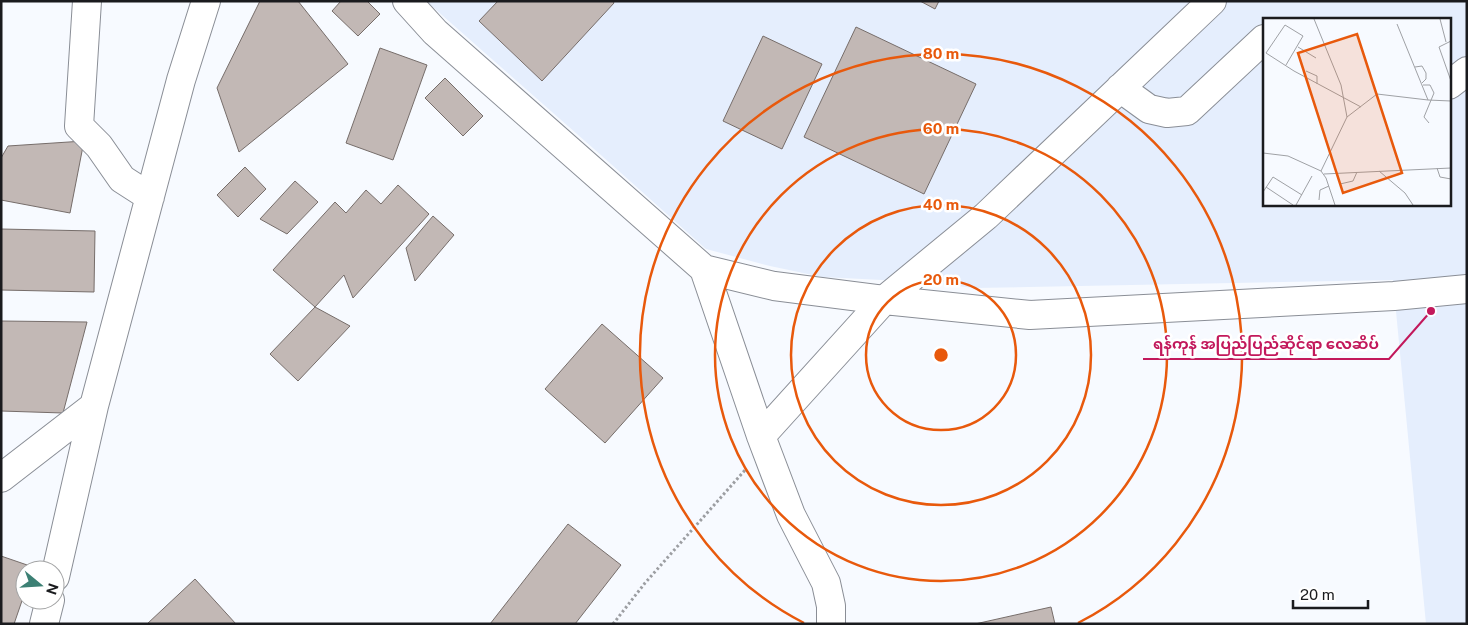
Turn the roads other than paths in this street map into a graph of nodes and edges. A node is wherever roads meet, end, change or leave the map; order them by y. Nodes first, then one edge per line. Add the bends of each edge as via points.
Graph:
1 (87, 1) edge
2 (206, 1) edge
3 (407, 1) edge
4 (1212, 1) edge
5 (1263, 39) edge
6 (1467, 71) edge
7 (1450, 84) edge
8 (1120, 88) junction
9 (150, 197) junction
10 (704, 269) junction
11 (1467, 289) edge
12 (884, 300) junction
13 (94, 406) junction
14 (763, 442) junction
15 (1, 478) edge
16 (59, 560) edge
17 (48, 610) edge
18 (44, 624) edge
19 (831, 624) edge

1 - 9 street via 79,126 99,146 122,178
2 - 9 street
3 - 10 street via 435,32
4 - 8 street
5 - 8 street via 1187,112 1167,113 1149,109
6 - 7 street
8 - 12 street via 986,216
9 - 13 street
10 - 12 street via 774,286
10 - 14 street
11 - 12 street via 1030,315
12 - 14 street
13 - 15 street
13 - 16 street
14 - 19 street via 791,515 826,584 832,606
17 - 18 street

